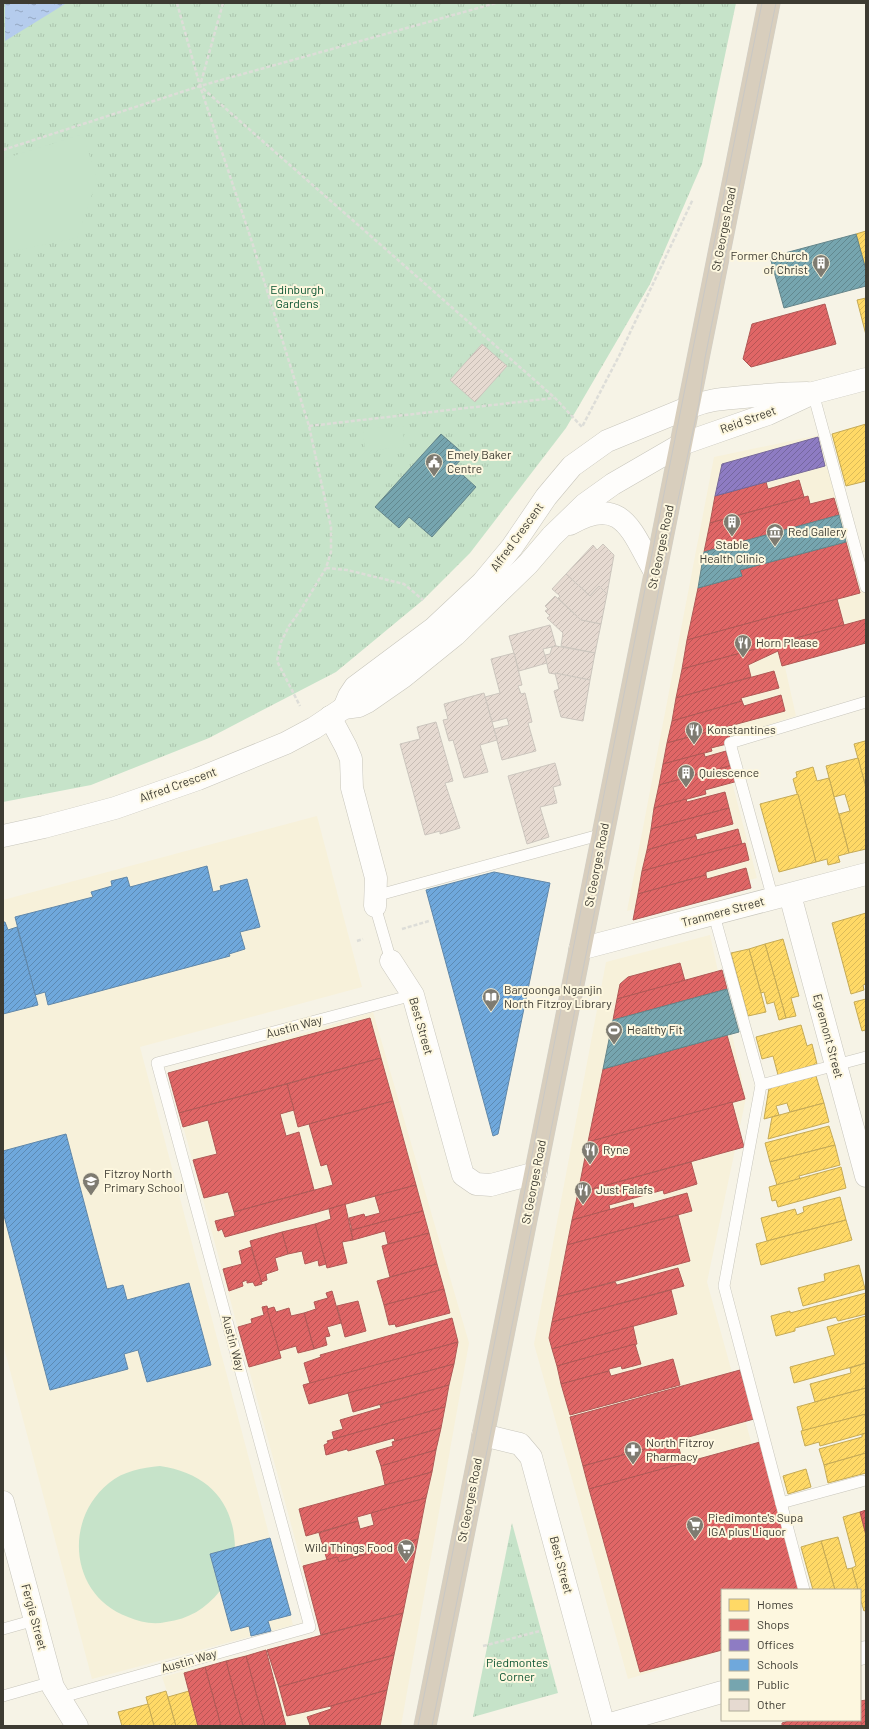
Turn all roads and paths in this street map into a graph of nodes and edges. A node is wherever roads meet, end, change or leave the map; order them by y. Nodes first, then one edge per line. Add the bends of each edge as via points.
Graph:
1 (178, 3) edge
2 (223, 3) edge
3 (496, 3) edge
4 (769, 3) edge
5 (200, 86) junction
6 (3, 150) edge
7 (693, 200) dead end
8 (866, 379) edge
9 (813, 393) junction
10 (554, 398) junction
11 (690, 407) junction
12 (309, 426) junction
13 (682, 444) junction
14 (552, 536) junction
15 (326, 568) junction
16 (655, 572) junction
17 (866, 587) edge
18 (423, 600) dead end
19 (866, 702) edge
20 (329, 718) junction
21 (603, 834) junction
22 (3, 836) edge
23 (866, 874) edge
24 (782, 897) junction
25 (375, 901) junction
26 (714, 915) junction
27 (428, 921) dead end
28 (399, 930) dead end
29 (580, 949) junction
30 (391, 962) joint
31 (413, 995) junction
32 (866, 1057) edge
33 (836, 1065) junction
34 (761, 1085) junction
35 (536, 1173) junction
36 (866, 1176) edge
37 (483, 1435) junction
38 (862, 1481) dead end
39 (3, 1502) edge
40 (781, 1503) junction
41 (804, 1589) edge
42 (35, 1620) junction
43 (3, 1629) edge
44 (540, 1631) dead end
45 (482, 1646) dead end
46 (55, 1690) junction
47 (721, 1692) edge
48 (3, 1696) edge
49 (77, 1726) edge
50 (425, 1726) edge
51 (604, 1726) edge

1 - 5 path
2 - 5 path
3 - 5 path
4 - 11 highway, St Georges Road
5 - 6 path
5 - 10 path
5 - 12 path
7 - 10 path via 582,428
8 - 9 street, Reid Street
9 - 11 street, Reid Street via 774,393 720,398
9 - 13 street, Reid Street via 768,414
9 - 17 lane
10 - 12 path
11 - 13 highway, St Georges Road
11 - 20 street, Alfred Crescent via 607,441 572,466 546,497 493,571 434,628 355,688
12 - 15 path via 331,527 331,552
13 - 14 street, Alfred Crescent via 603,490
13 - 16 highway, St Georges Road
14 - 16 street via 573,522 590,515 606,513 617,516 628,526
14 - 20 street, Alfred Crescent via 528,564 455,635 377,696
15 - 18 path via 347,570 404,584
15 - 20 path via 289,626 281,642 277,661 293,695
16 - 21 highway, St Georges Road
19 - 24 lane via 730,743
20 - 22 street, Alfred Crescent via 286,743 198,779 115,808
20 - 25 street, Best Street via 351,759 352,788 376,878
21 - 25 lane
21 - 29 highway, St Georges Road
23 - 24 street, Tranmere Street
24 - 26 street, Tranmere Street
24 - 33 street, Egremont Street
25 - 30 lane, Best Street
26 - 29 street, Tranmere Street
26 - 34 lane
27 - 28 path
29 - 35 highway, St Georges Road
30 - 31 street, Best Street
31 - 35 street, Best Street via 463,1175 476,1184 491,1185
31 - 46 lane, Austin Way via 156,1063 310,1627
32 - 33 lane
33 - 34 lane
33 - 36 street, Egremont Street
34 - 40 lane via 724,1286
35 - 37 highway, St Georges Road
37 - 50 highway, St Georges Road
37 - 51 street, Best Street via 520,1444 532,1457
38 - 40 lane
39 - 42 street, Fergie Street
40 - 41 lane
42 - 43 lane
42 - 46 street, Fergie Street
44 - 45 path
46 - 48 lane
46 - 49 street, Fergie Street
47 - 51 street

